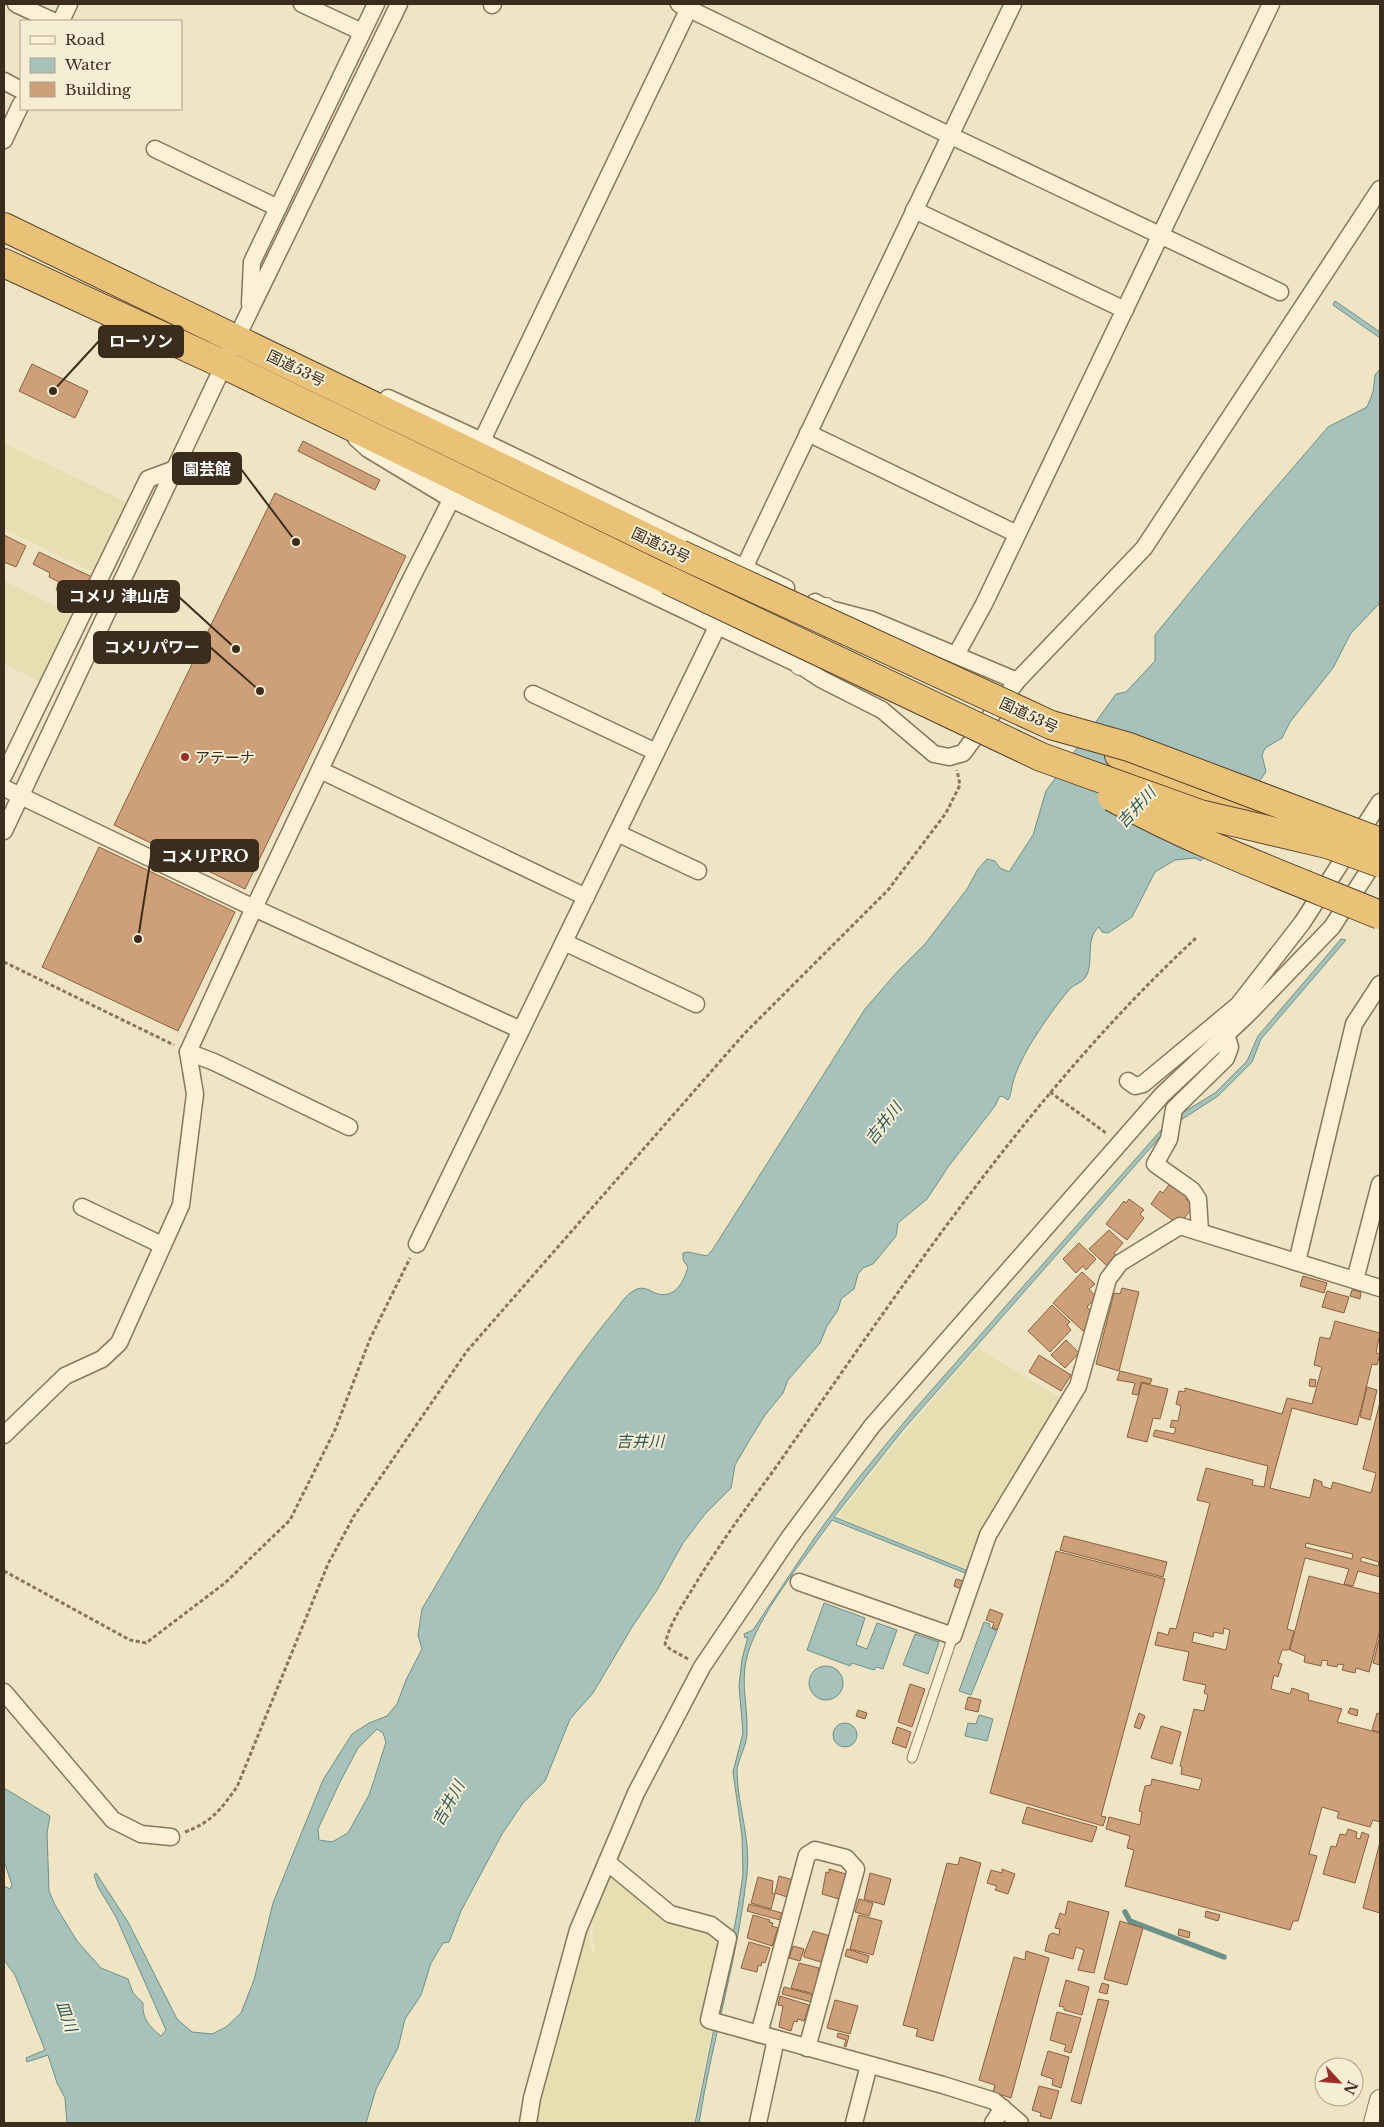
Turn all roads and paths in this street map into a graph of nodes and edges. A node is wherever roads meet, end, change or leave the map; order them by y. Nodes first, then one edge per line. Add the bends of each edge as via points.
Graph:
1 (16, 4) edge
2 (69, 4) edge
3 (302, 4) edge
4 (376, 4) edge
5 (399, 4) edge
6 (1012, 4) edge
7 (1271, 4) edge
8 (686, 5) edge
9 (51, 20) edge
10 (61, 20) edge
11 (362, 32) junction
12 (4, 81) edge
13 (20, 89) edge
14 (20, 106) edge
15 (949, 135) junction
16 (4, 140) edge
17 (155, 149) dead end
18 (1380, 188) edge
19 (278, 208) junction
20 (914, 210) junction
21 (4, 227) edge
22 (1160, 235) junction
23 (4, 263) edge
24 (1280, 292) dead end
25 (1124, 310) junction
26 (250, 311) junction
27 (236, 339) junction
28 (225, 365) junction
29 (304, 372) junction
30 (808, 433) junction
31 (478, 448) junction
32 (175, 469) junction
33 (456, 489) junction
34 (1017, 534) junction
35 (627, 560) junction
36 (744, 568) junction
37 (826, 608) junction
38 (718, 626) junction
39 (956, 655) junction
40 (800, 665) junction
41 (1017, 681) junction
42 (533, 694) dead end
43 (1051, 725) junction
44 (656, 752) junction
45 (954, 756) junction
46 (1041, 757) junction
47 (320, 770) junction
48 (4, 776) edge
49 (4, 788) edge
50 (20, 796) junction
51 (1380, 802) edge
52 (4, 831) edge
53 (616, 833) junction
54 (1380, 842) edge
55 (1327, 844) junction
56 (1380, 852) edge
57 (1380, 864) edge
58 (698, 871) dead end
59 (586, 896) junction
60 (254, 908) junction
61 (1380, 915) edge
62 (1196, 938) dead end
63 (564, 942) junction
64 (4, 962) edge
65 (1380, 984) edge
66 (696, 1004) dead end
67 (1239, 1004) junction
68 (521, 1030) junction
69 (1226, 1034) junction
70 (188, 1052) junction
71 (1128, 1082) dead end
72 (1050, 1092) junction
73 (349, 1126) dead end
74 (1123, 1140) junction
75 (1380, 1184) edge
76 (82, 1207) dead end
77 (1200, 1232) junction
78 (417, 1244) joint
79 (162, 1245) junction
80 (1297, 1262) junction
81 (1355, 1280) junction
82 (1380, 1288) edge
83 (4, 1435) edge
84 (4, 1571) edge
85 (799, 1582) dead end
86 (953, 1636) junction
87 (702, 1667) junction
88 (4, 1692) edge
89 (912, 1758) dead end
90 (171, 1837) joint
91 (607, 1862) junction
92 (759, 2034) junction
93 (776, 2039) junction
94 (807, 2048) junction
95 (869, 2065) junction
96 (1380, 2100) edge
97 (1002, 2108) junction
98 (528, 2123) edge
99 (758, 2123) edge
100 (854, 2123) edge
101 (993, 2123) edge
102 (1020, 2123) edge
103 (1374, 2123) edge

1 - 9 street
2 - 10 street
3 - 11 street
4 - 11 street
5 - 26 street
6 - 15 street
7 - 22 street
8 - 15 street
8 - 31 street
11 - 19 street
12 - 13 street
14 - 16 street
15 - 20 street
15 - 22 street
17 - 19 street
18 - 41 street via 1144,548
19 - 26 street via 252,262
20 - 25 street
20 - 30 street
21 - 27 highway, 国道53号
22 - 24 street
22 - 25 street
23 - 28 highway, 国道53号
25 - 34 street
26 - 27 street
27 - 28 street
27 - 29 highway, 国道53号
28 - 32 street
28 - 33 highway, 国道53号 via 338,419
29 - 31 highway, 国道53号
29 - 33 highway via 381,420 454,455 461,462
30 - 34 street
30 - 36 street
31 - 35 highway via 481,471 489,480 570,520
31 - 36 street
31 - 43 highway, 国道53号, bridge via 680,554
32 - 48 street via 148,480
32 - 50 street
33 - 35 highway, 国道53号
33 - 38 street
33 - 47 street
34 - 39 street
35 - 46 highway, 国道53号, bridge
36 - 37 street
37 - 39 street via 872,620
37 - 40 street
38 - 40 street
38 - 44 street
39 - 41 street
40 - 45 street via 882,710 934,754
41 - 45 street via 963,753
42 - 44 street
43 - 54 highway, bridge via 1129,747
43 - 55 highway, 国道53号, bridge
44 - 53 street
45 - 90 path via 960,785 950,806 888,890 744,1034 466,1351 354,1516 332,1556 237,1787 217,1814 199,1827
46 - 55 highway, 国道53号, bridge via 1200,814
46 - 61 highway, bridge via 1141,813
47 - 59 street
47 - 60 street
49 - 50 street
50 - 52 street
50 - 60 street
51 - 67 street via 1302,923
53 - 58 street
53 - 59 street
55 - 57 highway, 国道53号, bridge
56 - 69 street via 1332,927
59 - 63 street
60 - 68 street
60 - 70 street
62 - 72 path via 1134,998
63 - 66 street
63 - 68 street
64 - 70 path
65 - 80 street via 1354,1024
67 - 69 street
67 - 71 street via 1143,1084 1135,1086
68 - 78 street
69 - 74 street via 1162,1095
69 - 77 street via 1230,1047 1226,1058 1174,1109 1169,1139 1155,1164 1195,1194
70 - 73 street
70 - 79 street via 195,1094 181,1205
72 - 74 path via 1101,1131
72 - 87 path via 876,1325 706,1567 669,1628 665,1644 670,1650
74 - 87 street via 872,1426 789,1538
75 - 81 street
76 - 79 street
77 - 80 street
77 - 86 street via 1180,1226 1166,1233 1120,1262 1108,1279 1078,1386 988,1535
78 - 84 path via 370,1339 335,1430 290,1520 225,1583 146,1643 130,1640
79 - 83 street via 119,1343 102,1359 66,1376
80 - 81 street
81 - 82 street
85 - 86 street
86 - 89 lane
87 - 91 street via 636,1793
88 - 90 street via 113,1820 141,1834
91 - 92 street via 670,1914 711,1925 728,1938 709,2020
91 - 98 street via 578,1930
92 - 93 street
92 - 94 street via 807,1856 815,1850 846,1858 856,1869
93 - 94 street
93 - 99 street
94 - 95 street
95 - 97 street via 994,2101
95 - 100 street
96 - 103 street
97 - 101 street
97 - 102 street

